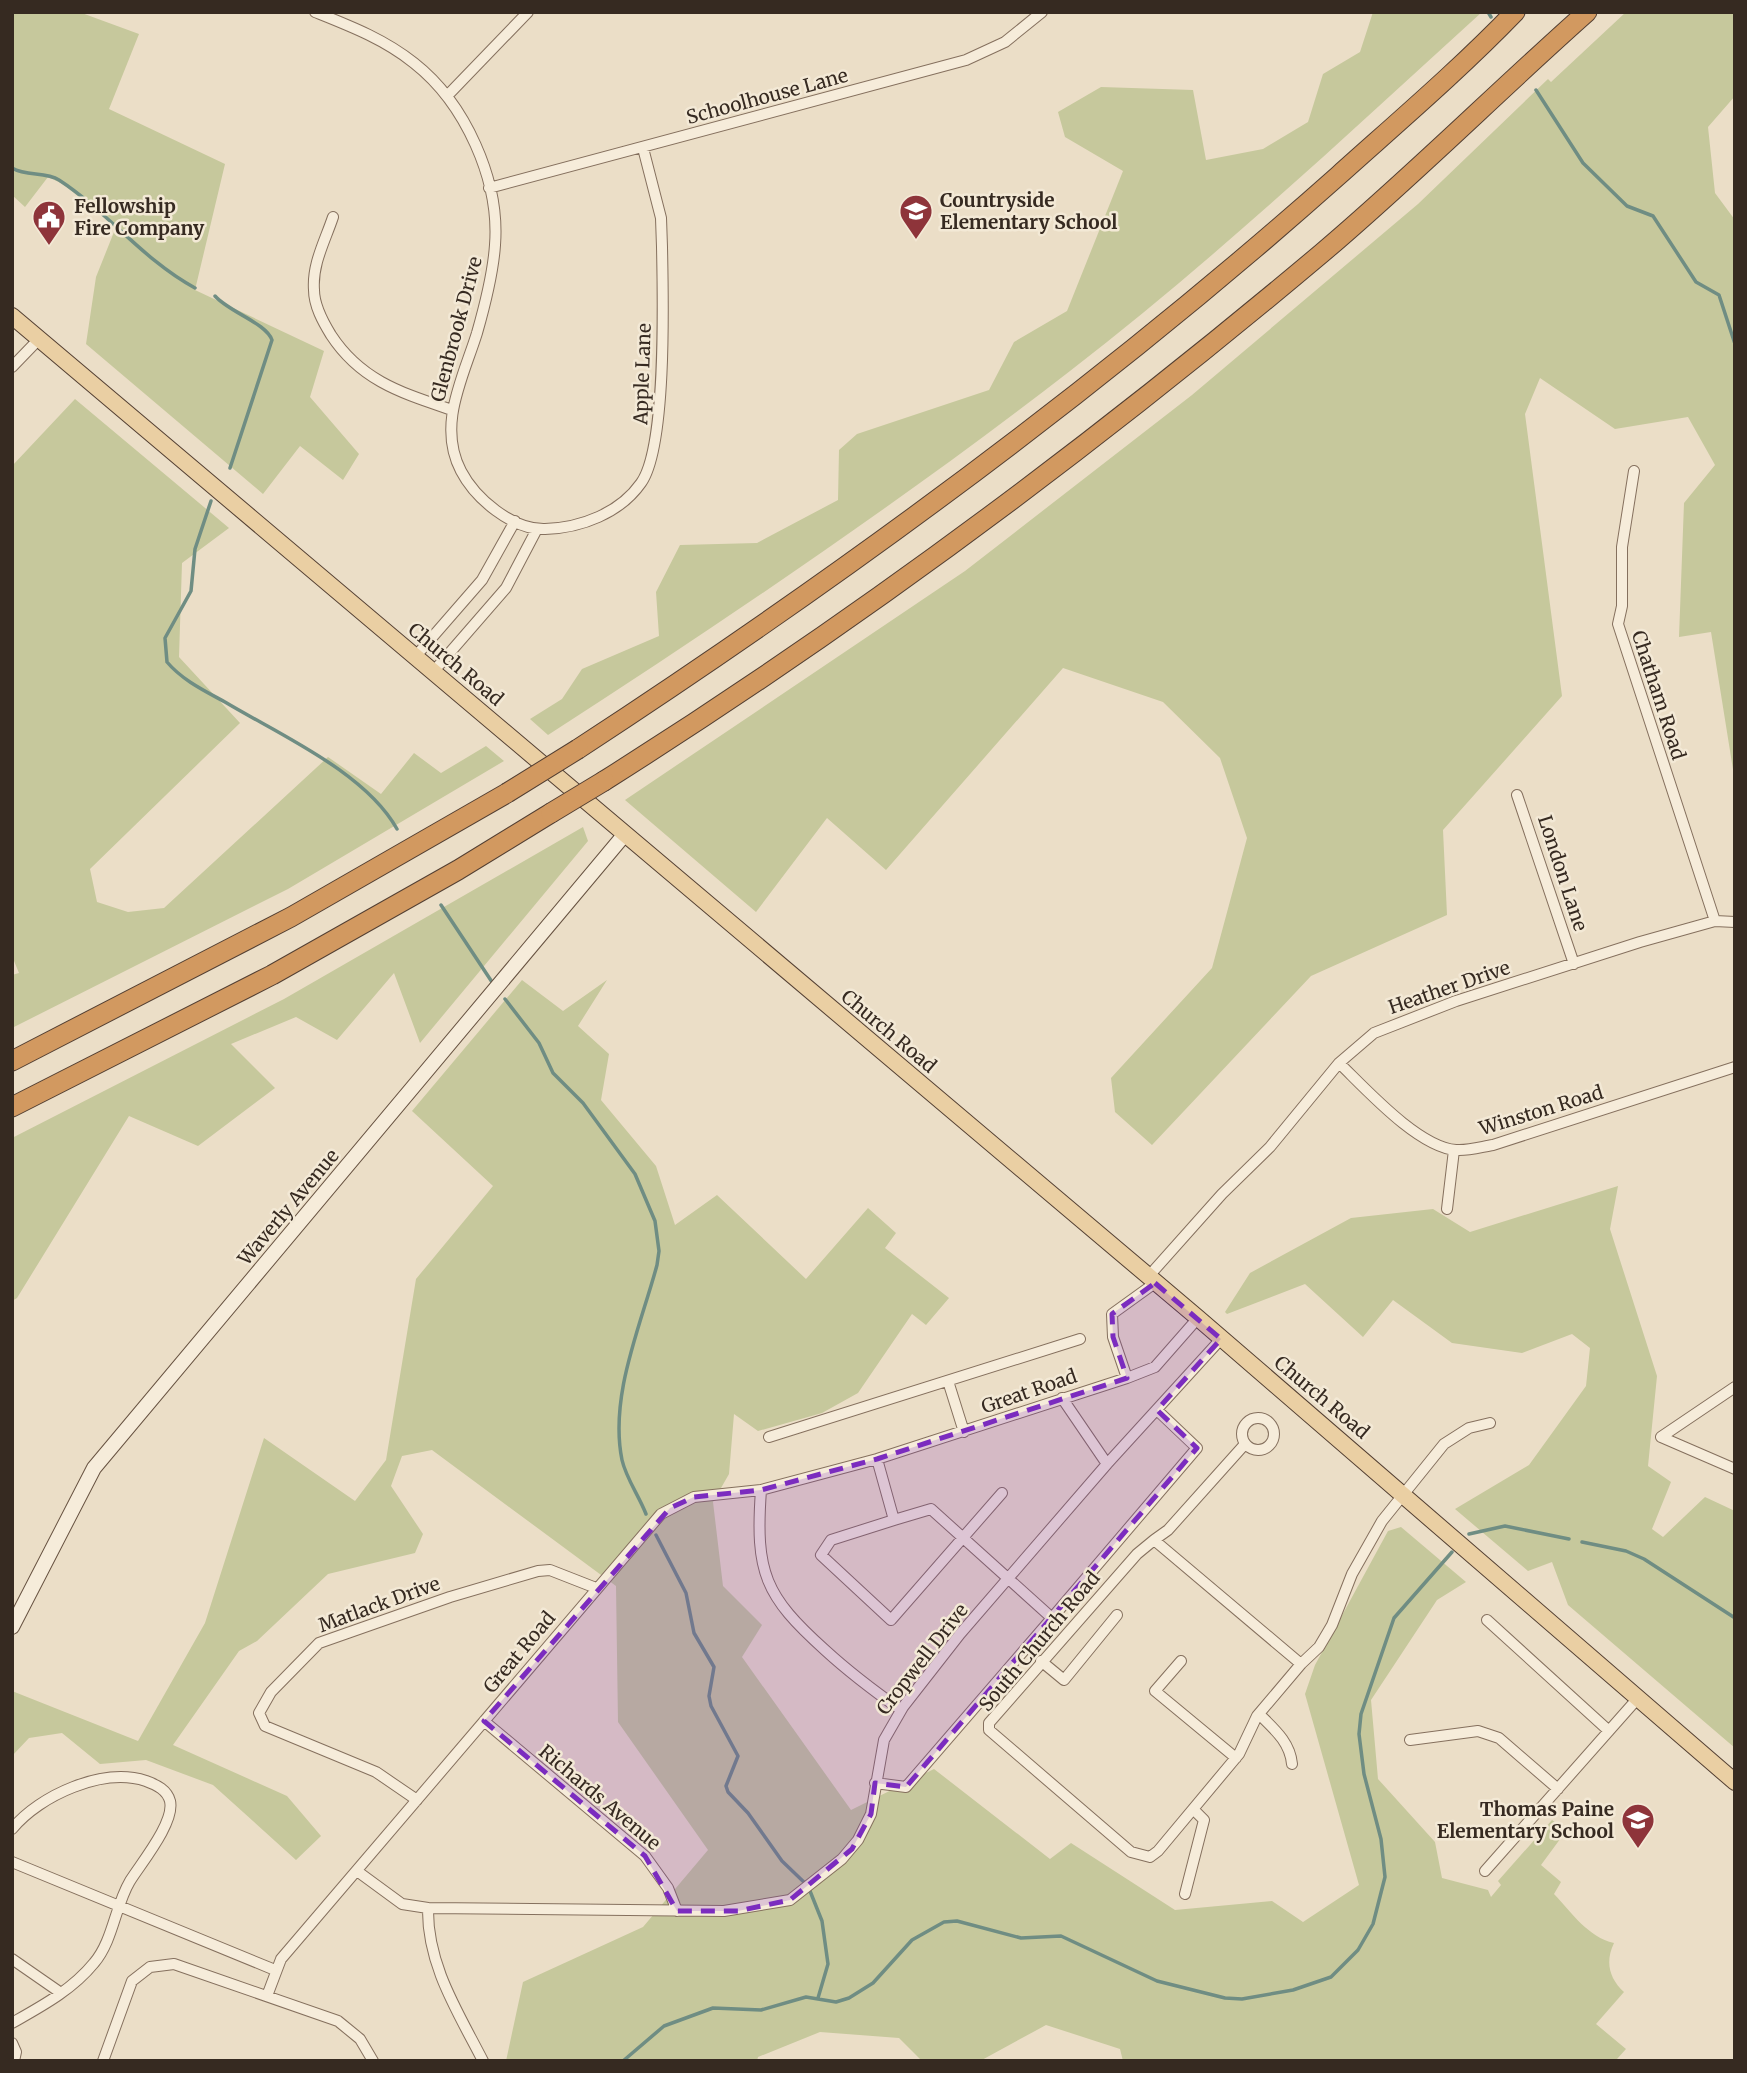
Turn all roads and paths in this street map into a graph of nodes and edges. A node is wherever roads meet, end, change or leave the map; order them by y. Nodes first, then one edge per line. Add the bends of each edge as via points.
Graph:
1 (315, 12) edge
2 (528, 12) edge
3 (1042, 12) edge
4 (1515, 12) edge
5 (1587, 12) edge
6 (447, 96) junction
7 (643, 148) junction
8 (489, 188) junction
9 (333, 217) dead end
10 (12, 316) edge
11 (39, 339) junction
12 (12, 367) edge
13 (452, 410) junction
14 (1634, 471) dead end
15 (515, 521) junction
16 (537, 530) junction
17 (415, 657) junction
18 (433, 672) junction
19 (1517, 795) dead end
20 (625, 834) junction
21 (1716, 921) junction
22 (1735, 922) edge
23 (1574, 964) junction
24 (12, 1061) edge
25 (1339, 1063) junction
26 (1735, 1067) edge
27 (12, 1107) edge
28 (1454, 1150) junction
29 (1447, 1209) dead end
30 (1152, 1280) junction
31 (1198, 1318) junction
32 (1080, 1339) dead end
33 (1221, 1339) junction
34 (1127, 1378) junction
35 (948, 1381) junction
36 (1735, 1387) edge
37 (1062, 1398) junction
38 (1157, 1410) junction
39 (1490, 1423) dead end
40 (964, 1432) junction
41 (769, 1437) dead end
42 (1245, 1444) dead end
43 (877, 1459) junction
44 (1107, 1464) junction
45 (1735, 1469) edge
46 (761, 1490) junction
47 (1002, 1493) dead end
48 (1405, 1494) junction
49 (894, 1520) junction
50 (963, 1538) junction
51 (1154, 1541) junction
52 (1010, 1580) junction
53 (596, 1588) junction
54 (1116, 1615) dead end
55 (1052, 1618) junction
56 (1487, 1620) dead end
57 (12, 1627) edge
58 (1041, 1661) junction
59 (1181, 1661) dead end
60 (1301, 1664) junction
61 (1638, 1698) junction
62 (901, 1710) junction
63 (1259, 1714) junction
64 (484, 1721) junction
65 (1609, 1731) junction
66 (1410, 1740) dead end
67 (1236, 1758) junction
68 (1292, 1764) dead end
69 (1735, 1782) edge
70 (875, 1783) junction
71 (1558, 1789) junction
72 (417, 1800) junction
73 (1193, 1809) junction
74 (12, 1829) edge
75 (12, 1862) edge
76 (357, 1871) junction
77 (1485, 1871) dead end
78 (1185, 1894) dead end
79 (118, 1903) junction
80 (428, 1908) junction
81 (677, 1911) junction
82 (12, 1959) edge
83 (275, 1970) junction
84 (61, 1993) junction
85 (267, 1996) junction
86 (12, 2023) edge
87 (12, 2043) edge
88 (14, 2061) edge
89 (103, 2061) edge
90 (373, 2061) edge
91 (484, 2061) edge

1 - 6 street, Glenbrook Drive via 393,48
2 - 6 street
3 - 7 street, Schoolhouse Lane via 1005,42 966,60
4 - 24 highway, bridge via 1303,206 1069,400 825,583 508,793 291,917
5 - 27 highway, bridge via 1323,252 1115,423 862,610 716,710 458,870 272,975
6 - 8 street, Glenbrook Drive via 472,141
7 - 8 street, Schoolhouse Lane
7 - 16 street, Apple Lane via 661,218 655,446 643,481 626,500 585,523
8 - 13 street, Glenbrook Drive via 496,230 491,276
9 - 13 street via 316,266 314,289 329,332 356,368 394,389
10 - 11 main road, Church Road
11 - 12 street
11 - 17 main road, Church Road
13 - 15 street, Glenbrook Drive via 453,447 462,472 487,502
14 - 21 street, Chatham Road via 1622,547 1618,624
15 - 16 street, Glenbrook Drive
15 - 17 street via 482,580
16 - 18 street via 506,588
17 - 18 main road, Church Road
18 - 20 main road, Church Road
19 - 23 street, London Lane
20 - 30 main road, Church Road
20 - 57 street, Waverly Avenue via 94,1468
21 - 22 street, Heather Drive
21 - 23 street, Heather Drive
23 - 25 street, Heather Drive via 1400,1020 1362,1041
25 - 28 street via 1414,1130 1436,1145
25 - 30 street, Heather Drive
26 - 28 street, Winston Road via 1493,1145
28 - 29 street
30 - 31 main road, Church Road
30 - 34 street via 1112,1314 1113,1337
31 - 33 main road, Church Road
31 - 34 street, Great Road via 1155,1367
32 - 35 street
33 - 38 street, Cropwell Drive
33 - 48 main road, Church Road
34 - 37 street, Great Road
35 - 40 street
35 - 41 street
36 - 45 street via 1661,1437
37 - 40 street, Great Road
37 - 44 street
38 - 44 street, Cropwell Drive
38 - 55 street via 1197,1448
39 - 48 street, South Church Road via 1450,1439
40 - 43 street, Great Road
42 - 51 street, South Church Road
43 - 46 street, Great Road
43 - 49 street
44 - 52 street, Cropwell Drive
46 - 53 street, Great Road via 694,1497 670,1508
46 - 62 street via 761,1556 779,1603 832,1657
47 - 50 street
48 - 60 street, South Church Road via 1366,1545 1332,1625 1319,1647
48 - 61 main road, Church Road
49 - 50 street via 931,1509
49 - 50 street via 831,1540 821,1555 891,1620
50 - 52 street
51 - 58 street, South Church Road
51 - 60 street
52 - 55 street
52 - 62 street, Cropwell Drive via 960,1634
53 - 64 street, Great Road
53 - 72 street, Matlack Drive via 550,1570 525,1573 450,1597 319,1643 264,1700 259,1713 265,1726 376,1772
54 - 58 street via 1064,1680
55 - 70 street via 906,1787
56 - 65 street
58 - 73 street, South Church Road via 989,1723 992,1736 1141,1856 1158,1851
59 - 67 street via 1155,1690
60 - 63 street, South Church Road
61 - 65 street
61 - 69 main road, Church Road
62 - 70 street, Cropwell Drive via 884,1740
63 - 67 street, South Church Road
63 - 68 street via 1284,1741
64 - 72 street, Great Road
64 - 81 street, Richards Avenue via 645,1856 668,1888
65 - 71 street
66 - 71 street via 1489,1733
67 - 73 street, South Church Road
70 - 81 street, Cropwell Drive via 871,1814 852,1849 790,1900 738,1911
71 - 77 street
72 - 76 street, Great Road
73 - 78 street via 1203,1819
74 - 79 street via 30,1812 76,1787 111,1777 156,1785 169,1797 170,1813
75 - 79 street
76 - 80 street, Cropwell Drive via 402,1904
76 - 83 street, Great Road
79 - 83 street
79 - 84 street via 95,1962
80 - 81 street, Cropwell Drive
80 - 91 street via 427,1938 443,1983
82 - 84 street
83 - 85 street
84 - 86 street
85 - 89 street via 174,1964 150,1967 132,1981
85 - 90 street via 338,2021 360,2039
87 - 88 street

